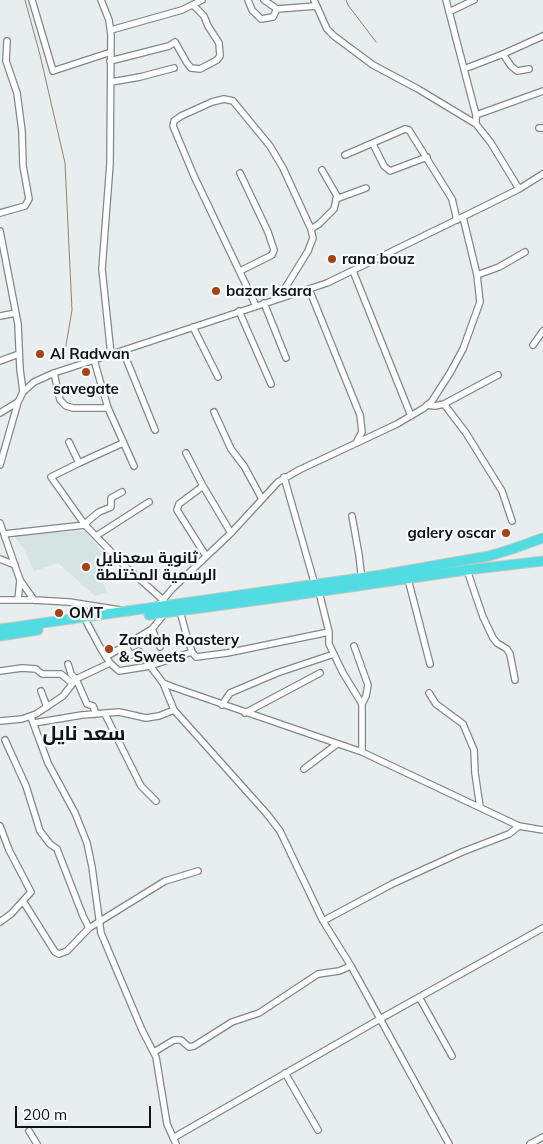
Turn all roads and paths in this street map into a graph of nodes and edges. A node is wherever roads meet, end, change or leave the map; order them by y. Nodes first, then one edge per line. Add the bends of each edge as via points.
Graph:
1 (32, 0) edge
2 (101, 0) edge
3 (202, 0) edge
4 (248, 0) edge
5 (264, 0) edge
6 (446, 0) edge
7 (474, 0) edge
8 (315, 3) edge
9 (193, 5) junction
10 (277, 9) junction
11 (450, 12) junction
12 (111, 30) junction
13 (543, 36) edge
14 (7, 41) dead end
15 (503, 54) junction
16 (110, 58) junction
17 (174, 68) dead end
18 (464, 69) junction
19 (529, 69) dead end
20 (111, 82) junction
21 (543, 91) edge
22 (476, 115) junction
23 (476, 124) junction
24 (373, 144) junction
25 (346, 155) dead end
26 (426, 157) junction
27 (322, 170) dead end
28 (240, 173) dead end
29 (543, 174) edge
30 (366, 188) dead end
31 (518, 189) junction
32 (336, 199) junction
33 (0, 214) edge
34 (460, 219) junction
35 (311, 229) junction
36 (0, 231) edge
37 (525, 252) dead end
38 (240, 271) junction
39 (353, 271) junction
40 (478, 275) junction
41 (309, 289) junction
42 (279, 298) junction
43 (264, 303) junction
44 (256, 306) junction
45 (239, 311) junction
46 (16, 313) junction
47 (0, 316) edge
48 (193, 327) junction
49 (543, 332) edge
50 (533, 345) dead end
51 (123, 351) junction
52 (19, 354) junction
53 (111, 355) junction
54 (286, 358) dead end
55 (94, 360) junction
56 (0, 361) edge
57 (54, 373) junction
58 (498, 375) dead end
59 (218, 377) dead end
60 (271, 384) dead end
61 (24, 392) junction
62 (18, 402) junction
63 (444, 404) junction
64 (427, 405) junction
65 (108, 408) junction
66 (214, 412) dead end
67 (0, 413) edge
68 (411, 416) junction
69 (13, 419) junction
70 (155, 430) dead end
71 (70, 442) dead end
72 (124, 442) junction
73 (356, 443) junction
74 (186, 453) dead end
75 (79, 463) junction
76 (0, 465) edge
77 (134, 466) dead end
78 (284, 478) junction
79 (203, 486) junction
80 (122, 492) dead end
81 (262, 499) junction
82 (149, 502) dead end
83 (352, 516) dead end
84 (512, 521) dead end
85 (0, 523) edge
86 (85, 525) junction
87 (231, 533) junction
88 (4, 534) junction
89 (96, 536) junction
90 (543, 538) edge
91 (206, 556) junction
92 (0, 559) edge
93 (543, 561) edge
94 (15, 565) junction
95 (467, 570) junction
96 (408, 578) junction
97 (20, 580) junction
98 (362, 582) junction
99 (317, 588) junction
100 (162, 599) junction
101 (0, 600) edge
102 (18, 600) junction
103 (34, 600) junction
104 (180, 611) junction
105 (126, 612) junction
106 (161, 612) junction
107 (87, 623) junction
108 (0, 629) edge
109 (152, 629) junction
110 (329, 632) junction
111 (0, 636) edge
112 (125, 645) junction
113 (354, 646) dead end
114 (160, 647) dead end
115 (192, 652) junction
116 (334, 654) junction
117 (106, 657) junction
118 (110, 663) junction
119 (68, 664) dead end
120 (430, 664) dead end
121 (150, 666) junction
122 (0, 671) edge
123 (320, 673) dead end
124 (515, 680) dead end
125 (74, 681) junction
126 (163, 683) junction
127 (41, 691) dead end
128 (429, 693) dead end
129 (362, 704) junction
130 (222, 705) junction
131 (47, 707) junction
132 (174, 710) junction
133 (245, 713) junction
134 (96, 714) junction
135 (104, 714) junction
136 (31, 716) junction
137 (0, 721) edge
138 (34, 723) junction
139 (5, 740) dead end
140 (337, 744) junction
141 (362, 752) junction
142 (304, 769) dead end
143 (156, 801) dead end
144 (480, 807) junction
145 (0, 826) edge
146 (519, 826) junction
147 (543, 830) edge
148 (198, 871) dead end
149 (23, 901) junction
150 (323, 921) junction
151 (0, 922) edge
152 (98, 922) junction
153 (90, 928) junction
154 (543, 928) edge
155 (351, 966) junction
156 (419, 997) junction
157 (380, 1019) junction
158 (154, 1052) junction
159 (452, 1056) dead end
160 (285, 1073) junction
161 (30, 1130) dead end
162 (318, 1130) dead end
163 (543, 1137) edge
164 (174, 1141) edge
165 (37, 1144) edge
166 (449, 1144) edge
167 (530, 1144) edge

1 - 16 street via 53,70 108,53
2 - 12 street
3 - 9 street
4 - 10 street via 261,19 273,17
5 - 10 street
6 - 11 street
7 - 11 street
8 - 10 street
8 - 23 street via 334,36 374,65
9 - 12 street
9 - 16 street via 204,16 219,43 220,56 217,60 200,69 191,68 175,42
11 - 18 street
12 - 16 street
13 - 15 street
14 - 33 street via 7,67 17,93 29,199 25,206
15 - 18 street
15 - 19 street via 517,71
16 - 20 street
17 - 20 street
18 - 22 street
20 - 53 street via 110,164 102,268
21 - 22 street
22 - 23 street
23 - 31 street
24 - 25 street
24 - 26 street via 390,171
24 - 26 street via 405,129 409,130
26 - 34 street via 452,199
27 - 32 street
28 - 38 street via 274,250 272,255
29 - 31 street
30 - 32 street
31 - 34 street
32 - 35 street via 334,209
34 - 39 street
34 - 40 street
35 - 38 street via 270,146 234,101 212,102 181,116 174,123 176,135
35 - 42 street via 312,242
36 - 46 street
37 - 40 street
38 - 44 street
39 - 41 street
39 - 68 street
40 - 64 street via 480,302 466,342 450,373
41 - 42 street
41 - 73 street via 360,415 362,432
42 - 43 street
43 - 44 street
43 - 54 street
44 - 45 street
45 - 48 street
45 - 60 street
46 - 47 street
46 - 52 street
48 - 51 street
48 - 59 street
49 - 50 street
51 - 53 street
51 - 70 street
52 - 56 street
52 - 61 street
53 - 55 street
55 - 57 street
55 - 65 street
57 - 61 street via 34,382
57 - 65 street via 57,392 66,406
58 - 63 street
61 - 62 street
62 - 67 street
62 - 69 street
63 - 64 street
63 - 84 street via 466,432 502,491
64 - 68 street
65 - 72 street
66 - 81 street
67 - 69 street
68 - 73 street
69 - 76 street
71 - 75 street
72 - 75 street
72 - 77 street
73 - 78 street
74 - 79 street
75 - 86 street via 51,478
78 - 81 street
78 - 99 street
79 - 87 street
79 - 91 street via 177,508
80 - 86 street via 111,498 111,507 99,512
81 - 87 street
82 - 89 street
83 - 98 street
85 - 88 street
86 - 88 street
86 - 89 street
87 - 91 street
88 - 94 street
89 - 100 street
90 - 98 highway via 490,556
91 - 100 street
92 - 94 street
93 - 95 highway
94 - 97 street
95 - 96 highway
95 - 124 street via 493,638 510,654
96 - 98 highway
96 - 120 street
97 - 102 street
97 - 103 street
98 - 99 highway
99 - 104 highway
99 - 106 highway
99 - 110 street
100 - 106 street
101 - 102 street
102 - 103 street
103 - 105 street via 69,602
104 - 106 highway
104 - 115 street
105 - 106 highway
105 - 108 highway
106 - 107 highway
106 - 109 street
107 - 111 highway
107 - 117 street
109 - 112 street
109 - 114 street
110 - 115 street via 227,653 196,657
110 - 116 street via 329,644
112 - 117 street
112 - 121 street via 131,655 139,651
113 - 129 street via 368,685
115 - 121 street
116 - 129 street
116 - 130 street via 230,693
117 - 118 street
118 - 121 street via 121,671
118 - 125 street
119 - 125 street
121 - 126 street
122 - 125 street via 36,669 42,674 61,674
123 - 133 street
125 - 131 street via 63,696
125 - 134 street
126 - 130 street
126 - 132 street
127 - 131 street
128 - 144 street via 436,704 463,724 474,750
129 - 141 street
130 - 133 street
131 - 136 street
132 - 135 street via 146,718 124,712
132 - 150 street via 276,825
133 - 140 street
134 - 135 street
134 - 138 street
135 - 143 street via 141,786
136 - 137 street
136 - 138 street
138 - 152 street via 48,763 87,843
139 - 153 street via 26,786 40,831 57,849
140 - 141 street
140 - 142 street
141 - 144 street
144 - 146 street
145 - 149 street via 30,890
146 - 147 street
146 - 150 street via 509,834 392,884
148 - 152 street via 165,881
149 - 151 street
149 - 153 street via 59,954 67,951
150 - 155 street
152 - 153 street
152 - 158 street
154 - 156 street
155 - 157 street
155 - 158 street via 318,974 259,1013 232,1022 194,1046 174,1040
156 - 157 street
156 - 159 street
157 - 160 street
157 - 166 street
158 - 164 street
160 - 162 street
160 - 164 street
161 - 165 street
163 - 167 street

